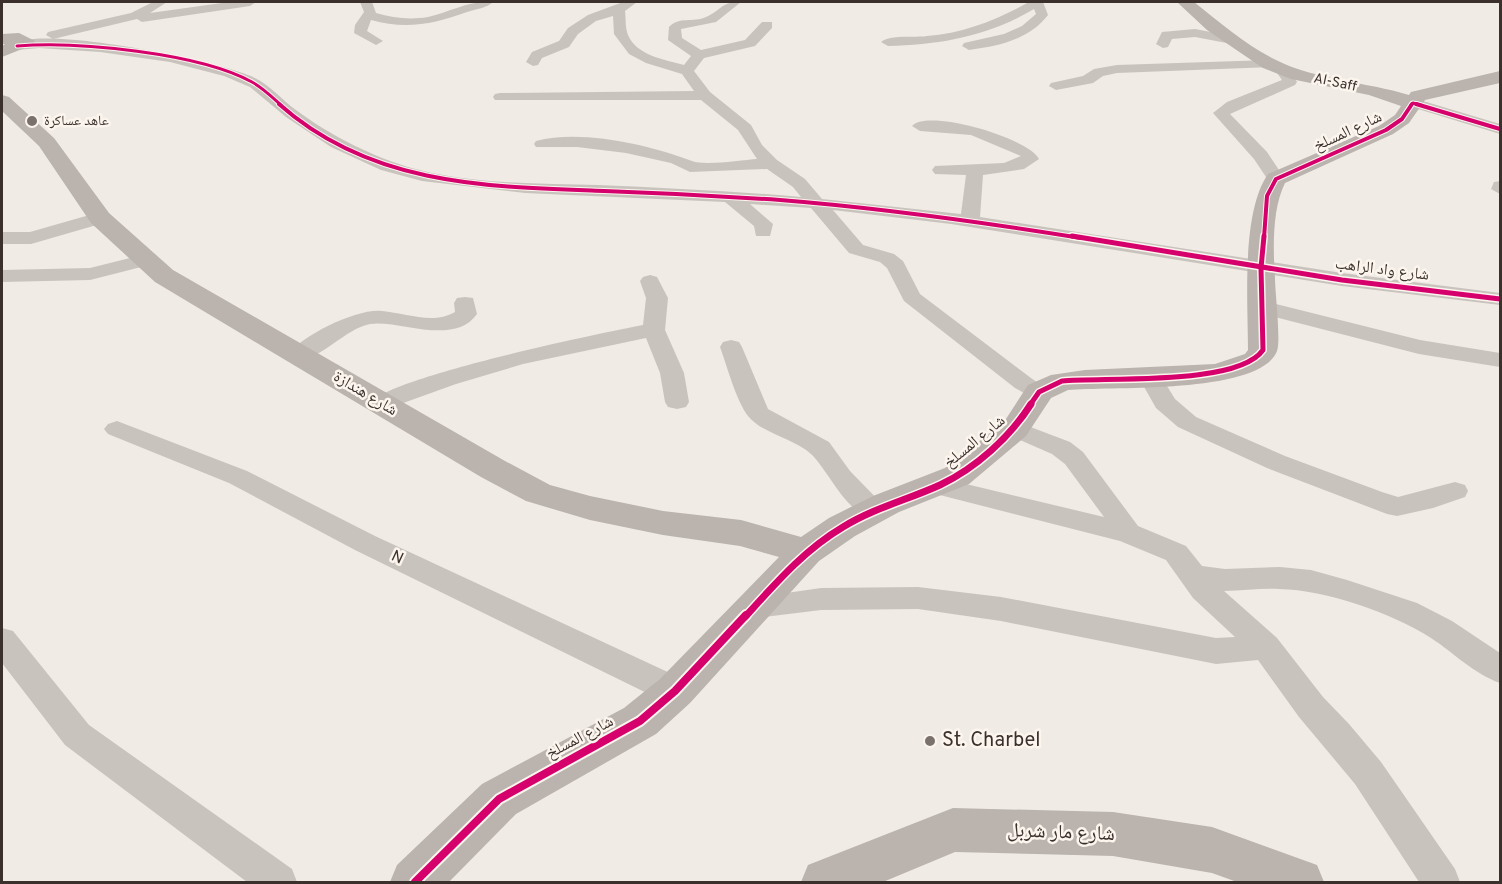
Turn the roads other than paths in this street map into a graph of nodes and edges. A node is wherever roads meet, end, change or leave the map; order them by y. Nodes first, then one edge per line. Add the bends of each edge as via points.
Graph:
1 (161, 2) edge
2 (250, 2) edge
3 (366, 2) edge
4 (487, 2) edge
5 (631, 2) edge
6 (735, 2) edge
7 (1037, 2) edge
8 (1185, 2) edge
9 (687, 7) dead end
10 (618, 10) junction
11 (369, 15) junction
12 (112, 23) junction
13 (677, 25) junction
14 (767, 25) dead end
15 (77, 31) junction
16 (1232, 40) junction
17 (24, 41) edge
18 (376, 41) dead end
19 (888, 42) dead end
20 (1163, 44) dead end
21 (953, 48) dead end
22 (699, 55) junction
23 (533, 62) dead end
24 (1275, 67) junction
25 (687, 71) junction
26 (1500, 77) edge
27 (1056, 86) dead end
28 (705, 95) junction
29 (500, 97) dead end
30 (2, 101) edge
31 (1413, 103) junction
32 (920, 126) dead end
33 (1500, 129) edge
34 (542, 144) dead end
35 (771, 164) junction
36 (941, 170) dead end
37 (975, 170) junction
38 (1276, 179) junction
39 (729, 196) junction
40 (817, 203) junction
41 (100, 218) junction
42 (970, 219) junction
43 (18, 222) dead end
44 (764, 232) dead end
45 (2, 238) edge
46 (31, 238) junction
47 (146, 260) junction
48 (1261, 268) junction
49 (2, 276) edge
50 (650, 281) dead end
51 (1500, 299) edge
52 (465, 303) dead end
53 (1260, 306) junction
54 (654, 330) junction
55 (732, 347) dead end
56 (299, 355) junction
57 (1500, 360) edge
58 (1151, 378) junction
59 (1039, 392) junction
60 (676, 402) dead end
61 (381, 404) junction
62 (117, 429) dead end
63 (1015, 429) junction
64 (937, 486) junction
65 (1455, 490) dead end
66 (874, 510) junction
67 (1128, 533) junction
68 (806, 552) junction
69 (1192, 576) junction
70 (756, 606) junction
71 (2, 640) edge
72 (1266, 647) junction
73 (1500, 670) edge
74 (675, 691) junction
75 (278, 882) edge
76 (416, 882) edge
77 (826, 882) edge
78 (1299, 882) edge
79 (1441, 882) edge

1 - 12 street
2 - 12 street
3 - 11 street
4 - 11 street via 415,24
5 - 10 street
6 - 13 street via 711,20
7 - 19 street via 958,38
7 - 21 street via 1042,15 1022,33
8 - 16 street, Al-Saff
9 - 13 street
10 - 23 street via 592,18 573,31 564,44 537,55
10 - 25 street via 619,28 629,46 644,56
11 - 18 street via 361,25 361,33
12 - 15 street
13 - 22 street via 673,31 675,40
14 - 22 street via 750,43
15 - 17 street
15 - 17 street
16 - 20 street via 1176,32 1167,35
16 - 24 street, Al-Saff
17 - 39 street, شارع واد الراهب via 139,54 234,74 258,86 328,138 390,167 418,175 501,187
22 - 25 street
24 - 27 street via 1117,69
24 - 31 street, Al-Saff
24 - 38 street via 1290,82 1221,113 1261,156
25 - 28 street
26 - 31 street via 1418,96
28 - 29 street
28 - 35 street via 745,128 755,147
30 - 41 street, شارع هندازة via 47,142
31 - 33 street
31 - 38 street, شارع المسلخ via 1402,119 1386,130
32 - 37 street via 981,132 1028,153 1031,159 1004,168
34 - 35 street via 577,142 626,148 677,159 690,167
35 - 40 street via 799,183
36 - 37 street
37 - 42 street
38 - 48 street via 1267,196
39 - 40 street, شارع واد الراهب
39 - 44 street via 764,224
40 - 42 street, شارع واد الراهب
40 - 59 street via 856,249 887,258 896,265 911,297
41 - 46 street
41 - 47 street, شارع هندازة
42 - 48 street, شارع واد الراهب
43 - 46 street
45 - 46 street
47 - 49 street via 90,274
47 - 56 street, شارع هندازة via 164,276
48 - 51 street, شارع واد الراهب
48 - 53 street
50 - 54 street via 657,298
52 - 56 street via 466,314 460,320 416,323 379,317 360,321
53 - 57 street via 1409,345
53 - 58 street via 1263,350 1256,360 1219,373
54 - 60 street via 672,373
54 - 61 street via 554,348 437,381
55 - 66 street via 758,413 820,448 841,477
56 - 61 street, شارع هندازة
58 - 59 street via 1062,381
58 - 65 street via 1165,403 1187,422 1276,462 1372,498 1397,507
59 - 63 street, شارع المسلخ
61 - 68 street, شارع هندازة via 538,492 590,508 663,523 741,533
62 - 74 street, N via 238,477 365,543
63 - 64 street, شارع المسلخ via 957,476
63 - 67 street via 1061,448 1074,458
64 - 66 street, شارع المسلخ
64 - 67 street
66 - 68 street, شارع المسلخ
67 - 69 street via 1176,553
68 - 70 street, شارع المسلخ
69 - 72 street
69 - 73 street via 1225,580 1280,578 1347,591 1406,611 1441,629
70 - 72 street via 820,599 918,598 1001,609 1216,651
70 - 74 street, شارع المسلخ
71 - 75 street via 77,735
72 - 79 street via 1368,773
74 - 76 street, شارع المسلخ via 640,721 499,799
77 - 78 street, شارع مار شربل via 953,830 1124,835 1212,850

